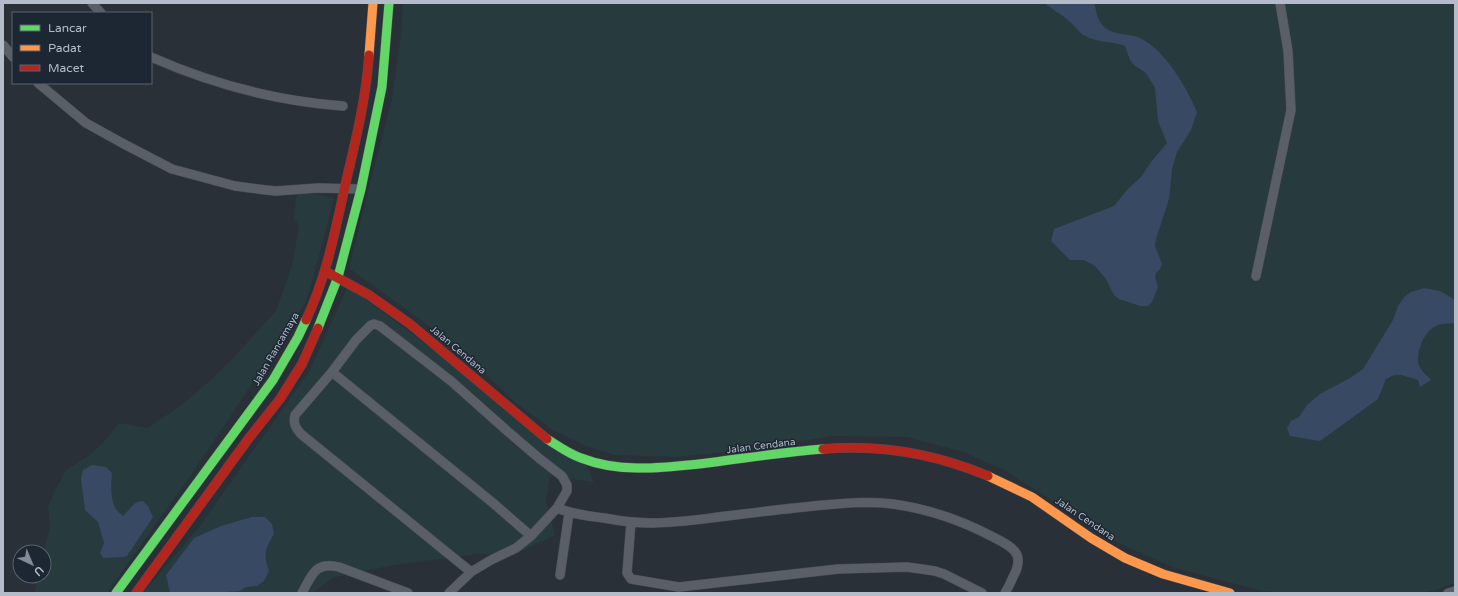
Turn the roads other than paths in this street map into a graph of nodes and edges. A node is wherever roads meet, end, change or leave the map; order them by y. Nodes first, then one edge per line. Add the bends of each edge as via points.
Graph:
1 (92, 3) edge
2 (373, 3) edge
3 (389, 3) edge
4 (1280, 3) edge
5 (100, 12) edge
6 (3, 45) edge
7 (12, 56) edge
8 (152, 58) edge
9 (39, 84) edge
10 (344, 106) dead end
11 (346, 188) junction
12 (361, 189) junction
13 (325, 271) junction
14 (1256, 276) dead end
15 (338, 277) junction
16 (332, 372) junction
17 (557, 508) junction
18 (569, 513) junction
19 (631, 522) junction
20 (531, 536) junction
21 (471, 572) junction
22 (560, 575) dead end
23 (139, 590) edge
24 (116, 593) edge
25 (302, 593) edge
26 (408, 593) edge
27 (449, 593) edge
28 (982, 593) edge
29 (1005, 593) edge
30 (1230, 593) edge

1 - 5 street
2 - 11 street, Jalan Rancamaya via 365,96
3 - 12 street via 382,87
4 - 14 street via 1288,50 1291,110
6 - 7 street
8 - 10 street via 230,87 307,102
9 - 11 street via 86,123 172,169 235,186 266,190
11 - 12 street
11 - 13 street, Jalan Rancamaya
12 - 15 street
13 - 15 street, Jalan Cendana
13 - 24 street, Jalan Rancamaya via 305,323 273,380
15 - 23 street via 315,335 290,385
15 - 30 street, Jalan Cendana via 382,304 420,332 537,432 589,461 650,470 840,448 883,449 925,455 961,464 1018,489 1091,538 1128,559
16 - 17 street via 367,327 374,324 380,326 451,381 564,478 567,491
16 - 20 street
16 - 21 street via 295,415 295,426 301,434
17 - 18 street
17 - 20 street
18 - 19 street
18 - 22 street
19 - 28 street via 627,573 631,579 637,581 679,587 838,569 907,567 944,574
19 - 29 street via 666,523 850,503 892,504 917,508 958,520 1014,550 1018,555 1019,564
20 - 21 street via 516,548
21 - 27 street
25 - 26 street via 312,573 320,567 330,565

